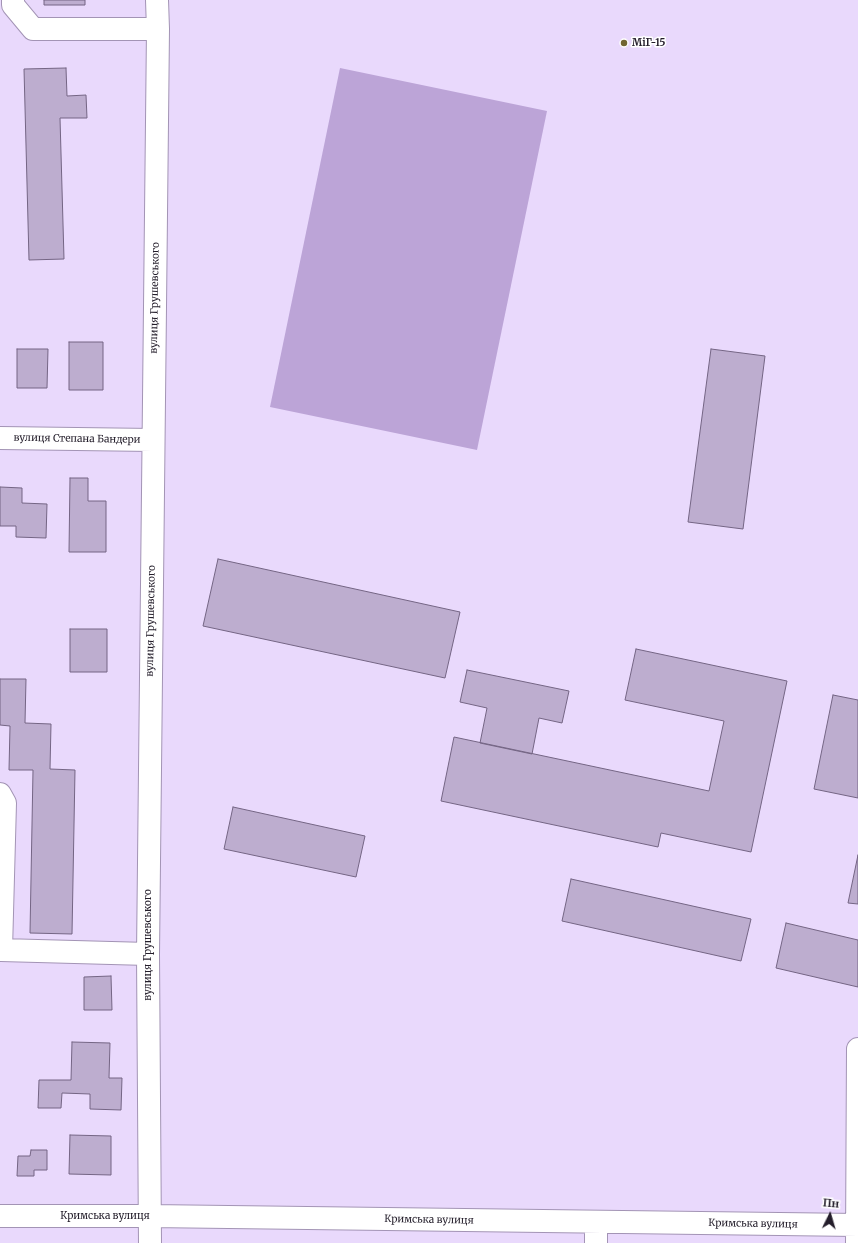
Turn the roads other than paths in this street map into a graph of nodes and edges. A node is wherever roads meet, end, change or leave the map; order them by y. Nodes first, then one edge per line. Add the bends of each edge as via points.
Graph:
1 (13, 0) edge
2 (157, 0) edge
3 (158, 28) junction
4 (0, 438) edge
5 (154, 440) junction
6 (0, 794) edge
7 (148, 954) junction
8 (858, 1049) edge
9 (0, 1216) edge
10 (150, 1216) junction
11 (857, 1231) edge
12 (596, 1233) edge
13 (150, 1243) edge

1 - 3 street via 13,5 33,29
2 - 3 street, вулиця Грушевського
3 - 5 street, вулиця Грушевського
4 - 5 street, вулиця Степана Бандери
5 - 7 street, вулиця Грушевського
6 - 7 street via 5,803 1,950
7 - 10 street, вулиця Грушевського
8 - 11 street
9 - 10 street, Кримська вулиця
10 - 12 street, Кримська вулиця
10 - 13 street, вулиця Грушевського
11 - 12 street, Кримська вулиця

